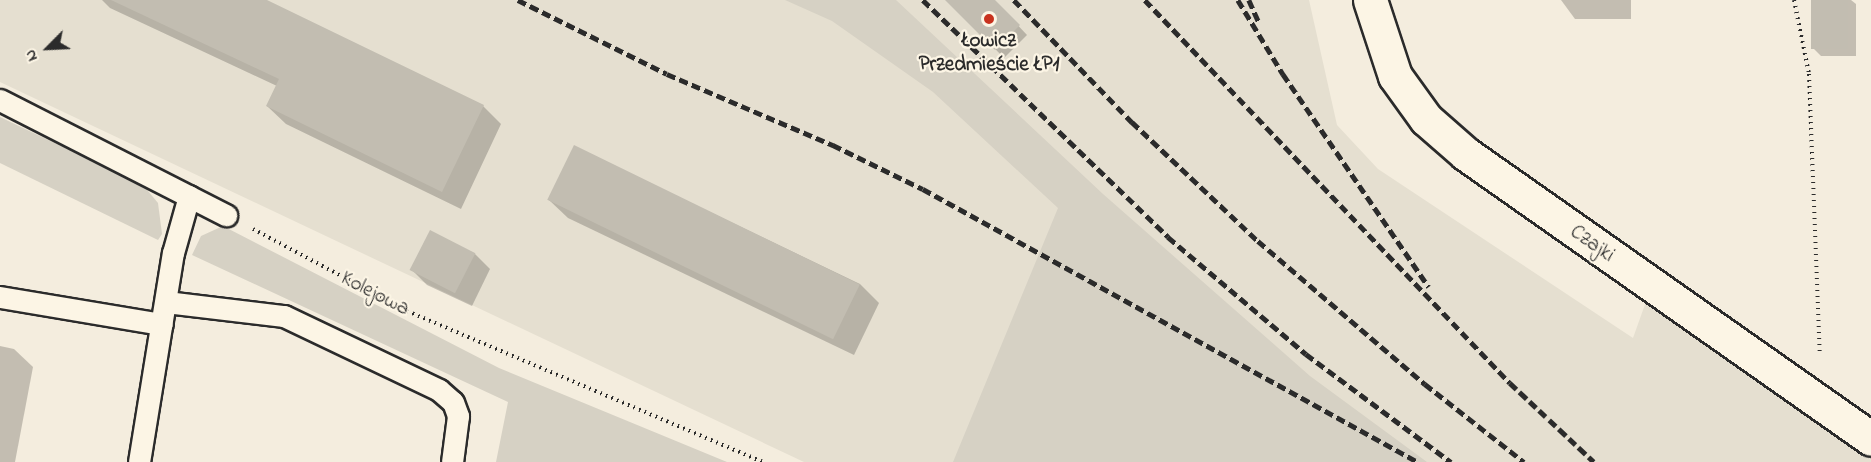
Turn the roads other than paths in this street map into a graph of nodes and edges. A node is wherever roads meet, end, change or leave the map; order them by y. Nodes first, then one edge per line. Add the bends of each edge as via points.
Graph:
1 (1370, 0) edge
2 (0, 100) edge
3 (189, 196) junction
4 (225, 215) road end
5 (0, 297) edge
6 (166, 302) junction
7 (162, 324) junction
8 (1871, 439) edge
9 (139, 462) edge
10 (452, 462) edge

1 - 8 street, Czajki via 1395,76 1426,119 1466,154
2 - 3 lane
3 - 4 lane
3 - 6 lane via 173,253
5 - 7 lane
6 - 7 lane
6 - 10 lane via 284,316 440,390 453,402 458,416
7 - 9 lane

